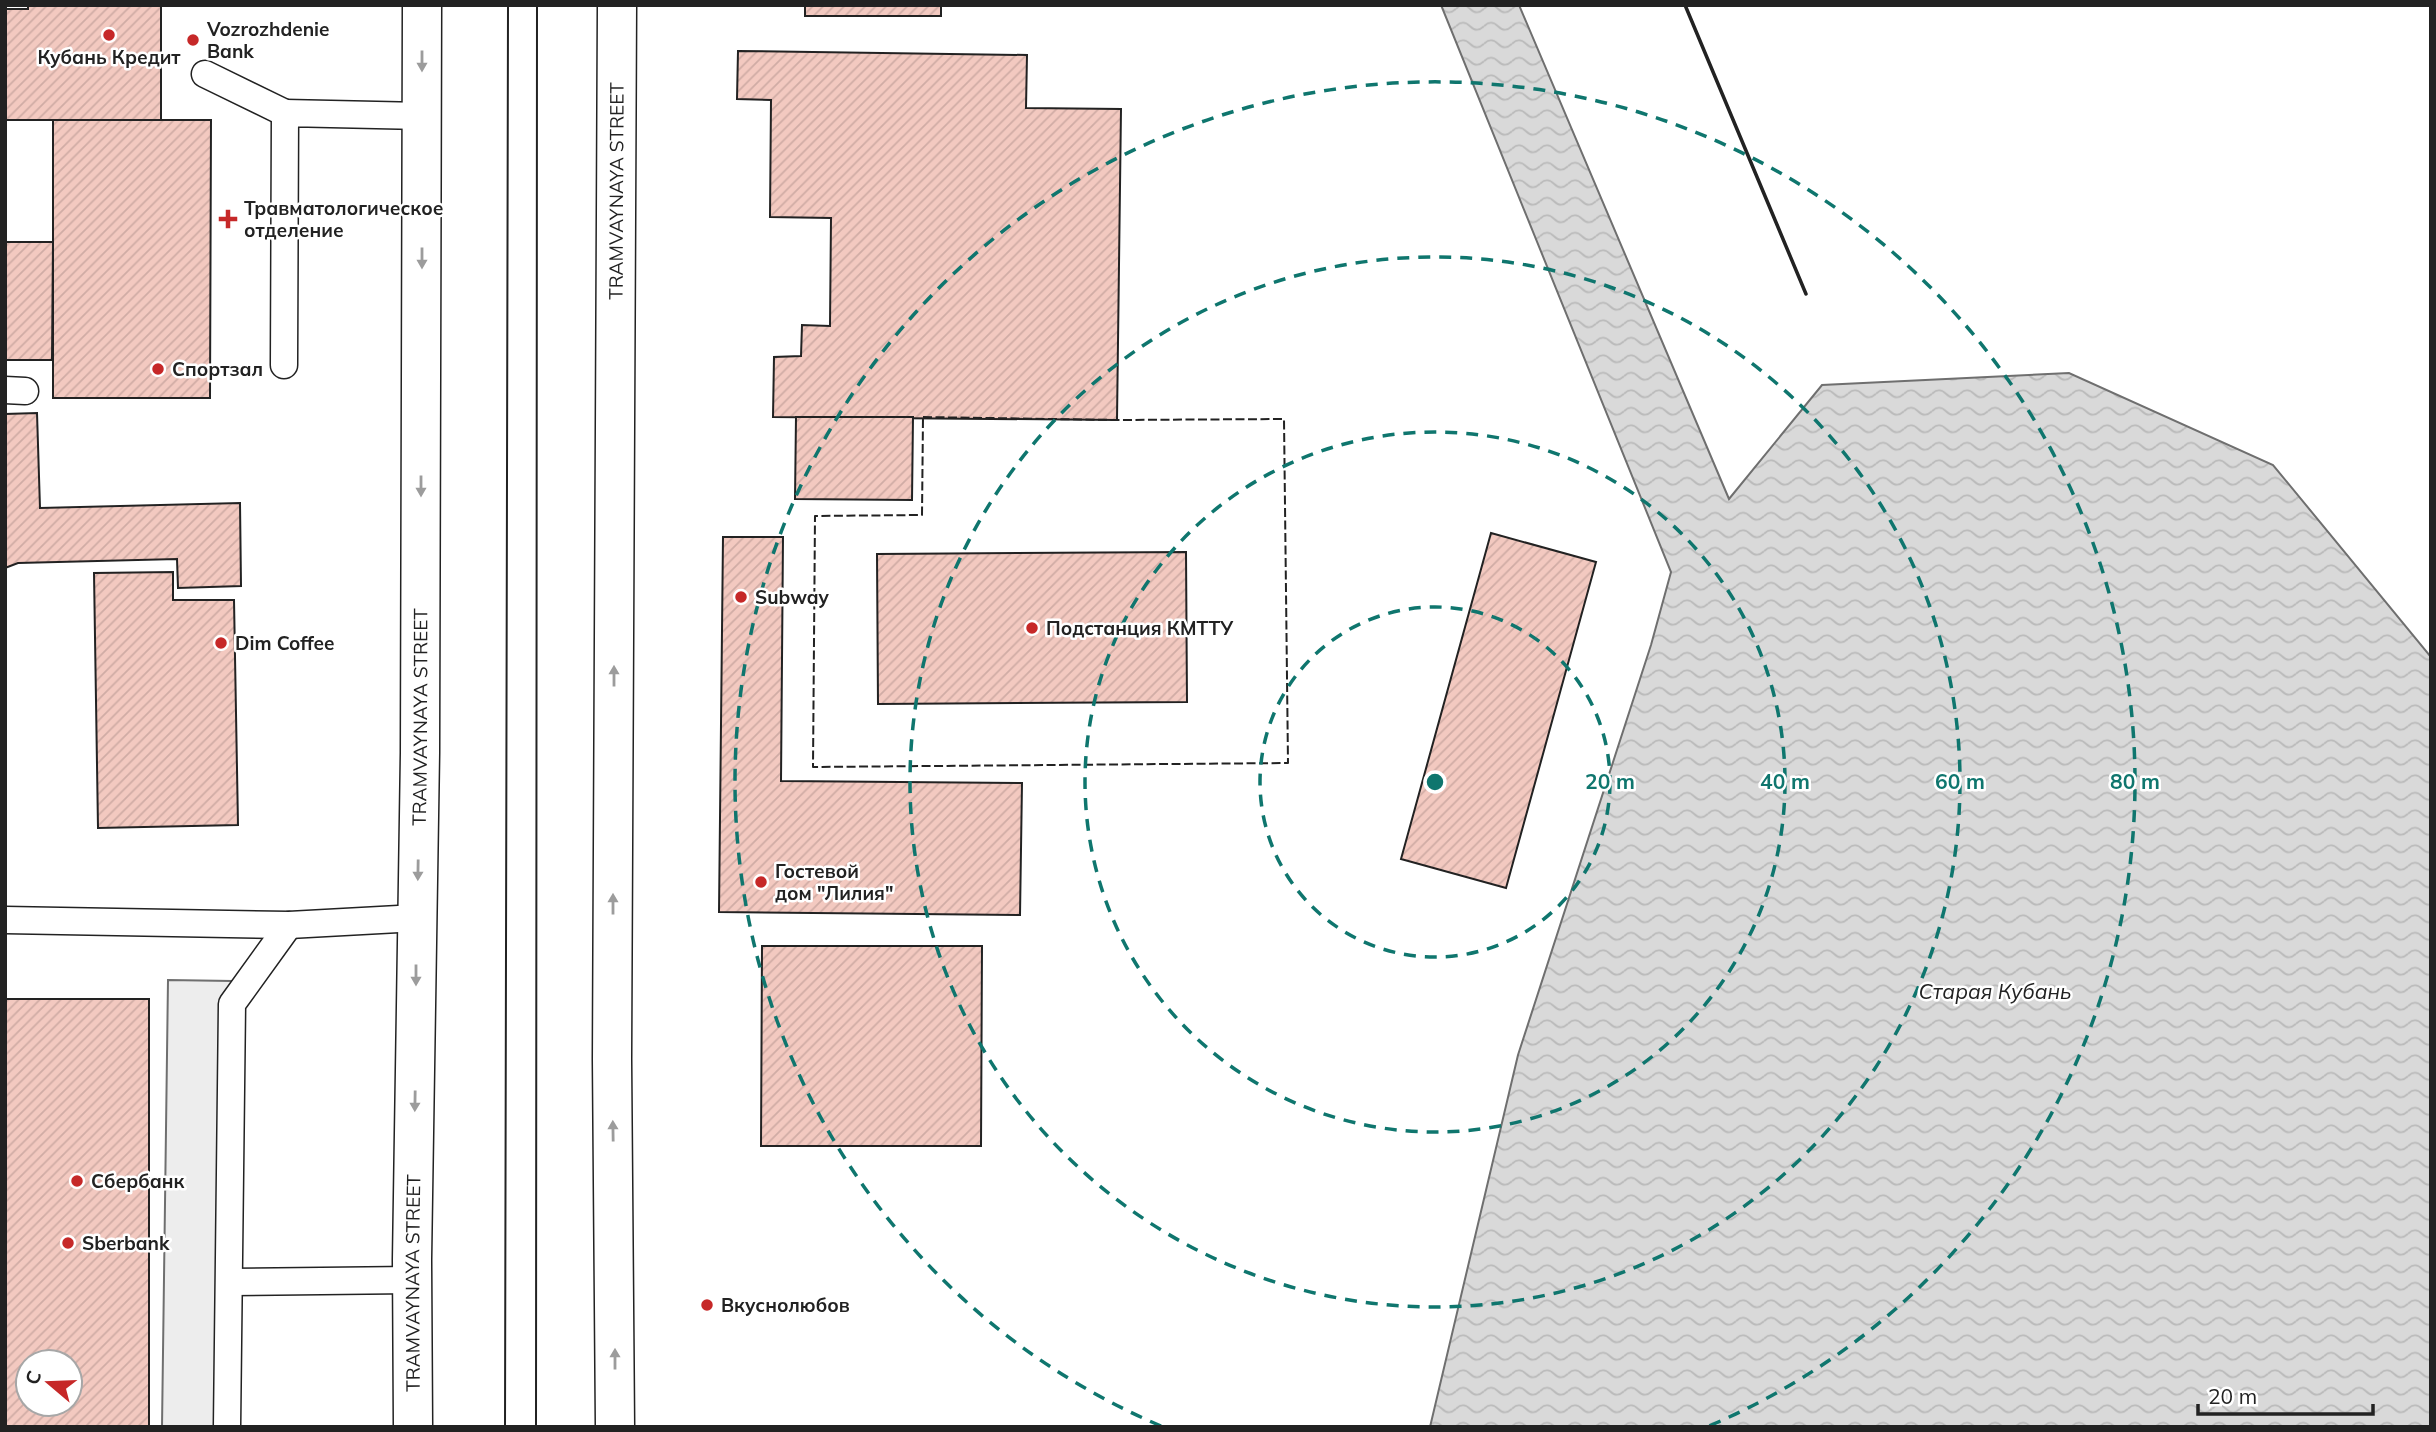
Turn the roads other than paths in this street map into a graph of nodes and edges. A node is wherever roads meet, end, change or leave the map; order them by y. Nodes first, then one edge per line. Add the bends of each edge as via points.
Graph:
1 (422, 5) edge
2 (617, 5) edge
3 (205, 74) dead end
4 (285, 113) junction
5 (422, 116) junction
6 (284, 365) dead end
7 (417, 918) junction
8 (5, 920) edge
9 (289, 925) junction
10 (412, 1280) junction
11 (230, 1282) junction
12 (227, 1427) edge
13 (413, 1427) edge
14 (615, 1427) edge

1 -> 5 main road, TRAMVAYNAYA STREET
14 -> 2 main road, TRAMVAYNAYA STREET via 612,1048
3 - 4 lane
4 - 5 lane
4 - 6 lane
5 -> 7 main road, TRAMVAYNAYA STREET
7 - 9 lane
7 -> 10 main road, TRAMVAYNAYA STREET
8 - 9 lane
9 - 11 lane via 232,1004
10 - 11 lane
10 - 13 main road, TRAMVAYNAYA STREET
11 - 12 lane

